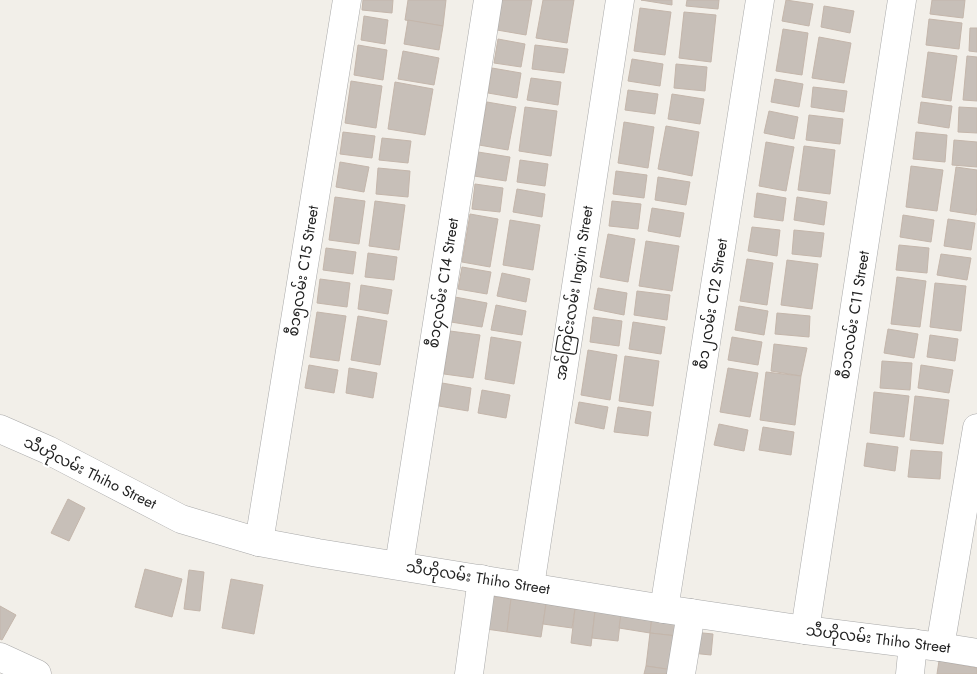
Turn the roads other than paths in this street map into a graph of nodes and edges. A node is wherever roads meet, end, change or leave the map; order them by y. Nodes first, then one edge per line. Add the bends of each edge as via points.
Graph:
1 (347, 0) edge
2 (488, 0) edge
3 (620, 0) edge
4 (760, 0) edge
5 (902, 0) edge
6 (977, 428) edge
7 (0, 429) edge
8 (259, 542) junction
9 (399, 565) junction
10 (482, 579) junction
11 (530, 586) junction
12 (664, 609) junction
13 (691, 613) junction
14 (805, 630) junction
15 (913, 643) junction
16 (940, 646) junction
17 (977, 652) edge
18 (0, 657) edge
19 (37, 674) edge
20 (469, 674) edge
21 (682, 674) edge
22 (910, 674) edge

1 - 8 street, စီ၁၅လမ်း C15 Street
2 - 9 street, စီ၁၄လမ်း C14 Street
3 - 11 street, အင်ကြင်းလမ်း Ingyin Street
4 - 12 street, စီ၁၂လမ်း C12 Street
5 - 14 street, စီ၁၁လမ်း C11 Street
6 - 16 street
7 - 8 street, သီဟိုလမ်း Thiho Street via 48,450 181,519
8 - 9 street, သီဟိုလမ်း Thiho Street
9 - 10 street, သီဟိုလမ်း Thiho Street
10 - 11 street, သီဟိုလမ်း Thiho Street
10 - 20 street
11 - 12 street, သီဟိုလမ်း Thiho Street
12 - 13 street, သီဟိုလမ်း Thiho Street
13 - 14 street, သီဟိုလမ်း Thiho Street
13 - 21 street
14 - 15 street, သီဟိုလမ်း Thiho Street
15 - 16 street, သီဟိုလမ်း Thiho Street
15 - 22 street
16 - 17 street, သီဟိုလမ်း Thiho Street
18 - 19 street

